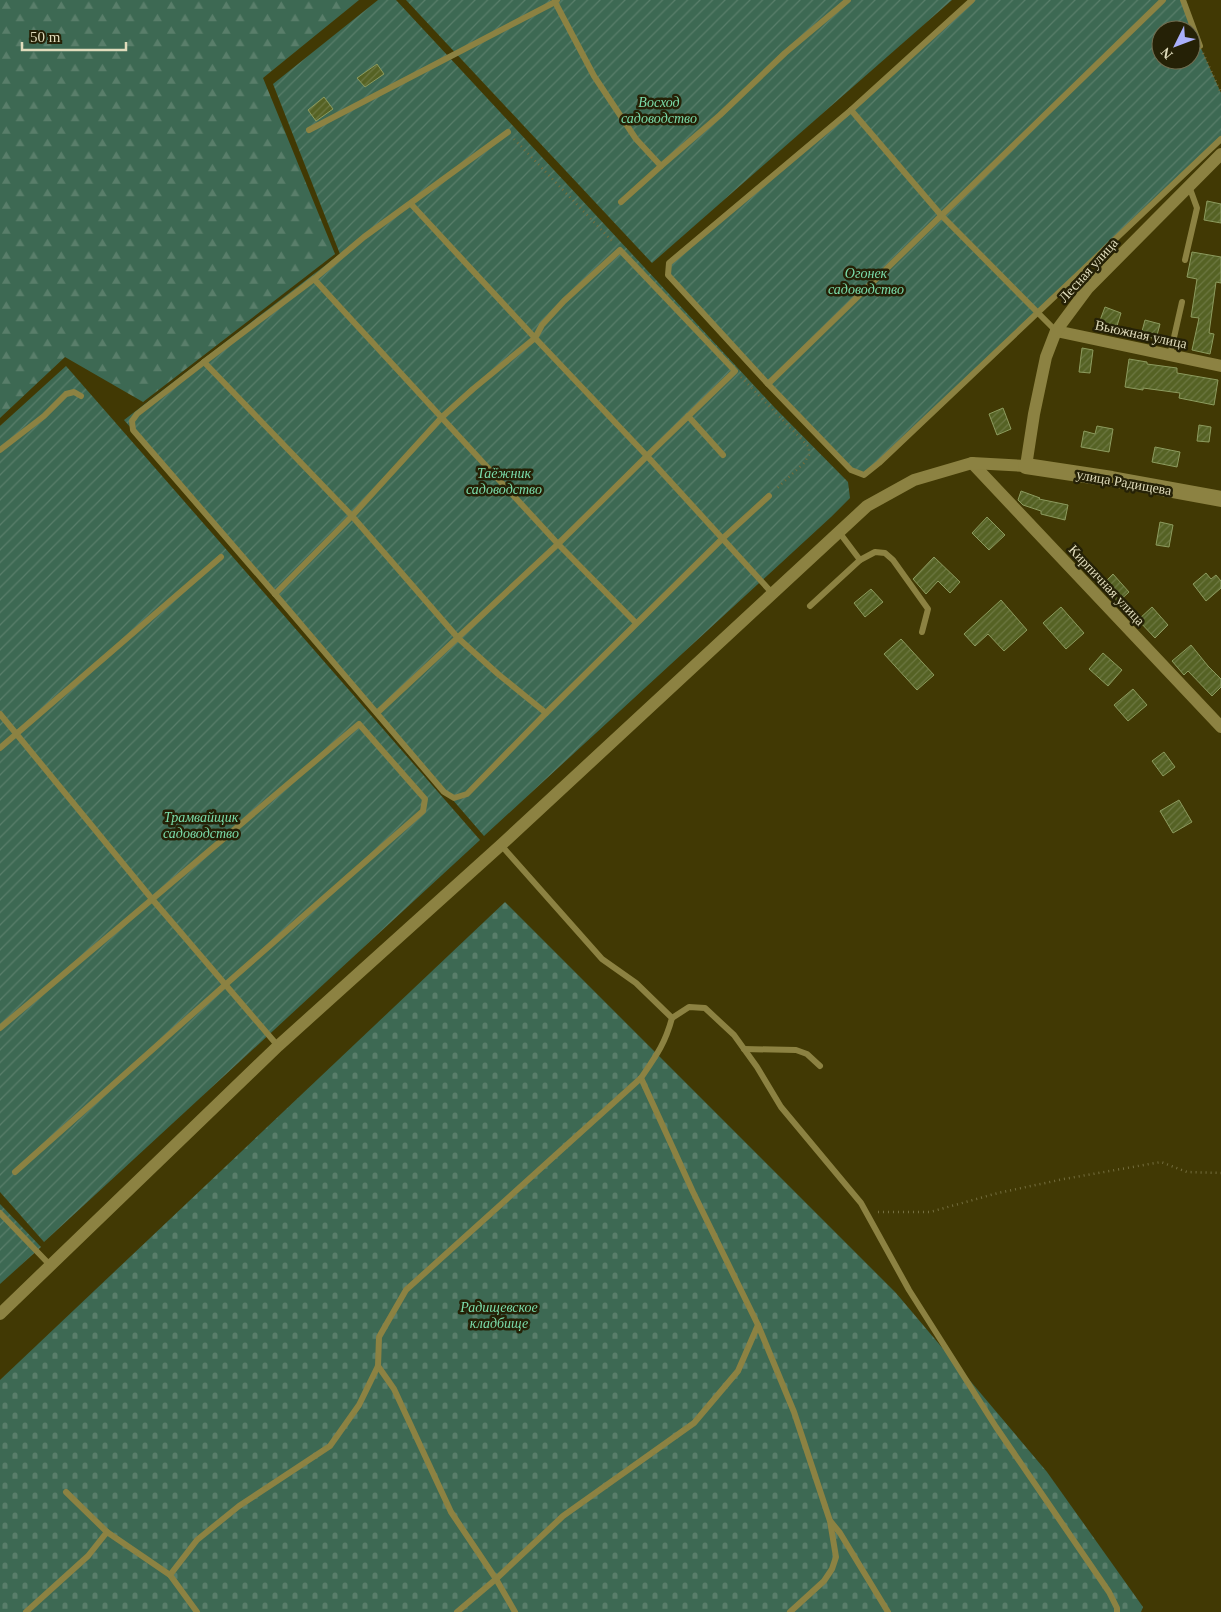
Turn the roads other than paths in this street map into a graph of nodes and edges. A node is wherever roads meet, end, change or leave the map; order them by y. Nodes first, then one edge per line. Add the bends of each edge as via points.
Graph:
1 (848, 0) edge
2 (972, 0) edge
3 (1163, 0) edge
4 (1183, 0) edge
5 (556, 1) edge
6 (1190, 20) edge
7 (851, 110) junction
8 (309, 130) dead end
9 (508, 132) road end
10 (1221, 139) edge
11 (1221, 154) edge
12 (661, 166) junction
13 (1189, 186) junction
14 (621, 202) dead end
15 (411, 204) junction
16 (941, 215) junction
17 (1185, 260) dead end
18 (314, 279) junction
19 (1182, 302) dead end
20 (1038, 313) junction
21 (1056, 331) junction
22 (535, 338) junction
23 (1170, 355) junction
24 (204, 362) junction
25 (1221, 366) edge
26 (768, 384) junction
27 (81, 396) dead end
28 (688, 416) junction
29 (442, 417) junction
30 (0, 450) edge
31 (723, 455) dead end
32 (647, 456) junction
33 (972, 463) junction
34 (1026, 466) junction
35 (769, 496) road end
36 (1221, 498) edge
37 (352, 516) junction
38 (839, 532) junction
39 (722, 538) junction
40 (558, 544) junction
41 (221, 557) dead end
42 (860, 560) junction
43 (275, 594) junction
44 (773, 594) junction
45 (810, 606) dead end
46 (636, 623) junction
47 (922, 632) dead end
48 (458, 638) junction
49 (377, 713) junction
50 (546, 713) junction
51 (0, 714) edge
52 (1221, 727) edge
53 (16, 735) junction
54 (0, 748) edge
55 (501, 845) junction
56 (152, 899) junction
57 (225, 985) junction
58 (672, 1018) junction
59 (0, 1028) edge
60 (278, 1046) junction
61 (744, 1049) junction
62 (820, 1066) dead end
63 (641, 1078) junction
64 (15, 1172) dead end
65 (0, 1212) edge
66 (50, 1265) junction
67 (0, 1314) edge
68 (758, 1325) junction
69 (378, 1366) junction
70 (66, 1492) dead end
71 (830, 1521) junction
72 (107, 1532) junction
73 (170, 1575) junction
74 (496, 1579) junction
75 (1118, 1611) edge
76 (26, 1612) edge
77 (196, 1612) edge
78 (457, 1612) edge
79 (514, 1612) edge
80 (790, 1612) edge
81 (888, 1612) edge

1 - 12 lane
2 - 7 lane
3 - 16 lane
4 - 6 lane
5 - 8 lane
5 - 12 lane via 594,76 636,138
7 - 16 lane
7 - 26 lane via 669,263 668,275
9 - 15 lane
10 - 20 lane
11 - 13 street, Лесная улица
12 - 14 lane
13 - 17 lane via 1197,208
13 - 21 street, Лесная улица via 1088,288
15 - 18 lane via 364,237
15 - 22 lane
16 - 20 lane
16 - 26 lane
18 - 24 lane
18 - 29 lane
19 - 23 lane
20 - 21 lane
20 - 26 lane via 864,475 851,470
21 - 23 street, Вьюжная улица
21 - 34 street, Лесная улица via 1046,357
22 - 28 lane via 542,325 564,301 620,250 734,371
22 - 29 lane
22 - 32 lane
23 - 25 street, Вьюжная улица
24 - 37 lane
24 - 43 lane via 137,414 132,420 133,430
27 - 30 lane via 74,392 66,394 44,416
28 - 31 lane
28 - 32 lane
29 - 37 lane
29 - 40 lane
32 - 39 lane
32 - 40 lane
33 - 34 street
33 - 38 street via 914,480 868,506
33 - 52 street, Кирпичная улица
34 - 36 street, улица Радищева
35 - 39 lane
37 - 43 lane
37 - 48 lane
38 - 42 lane
38 - 44 street
39 - 44 lane
39 - 46 lane
40 - 46 lane
40 - 48 lane
41 - 53 lane
42 - 45 lane
42 - 47 lane via 874,552 885,553 893,560 928,609
43 - 49 lane
44 - 55 street
46 - 50 lane
48 - 49 lane
48 - 50 lane
49 - 50 lane via 444,792 454,798 467,794
51 - 53 lane
53 - 54 lane
53 - 56 lane
55 - 58 lane via 602,959 636,983
55 - 60 street
56 - 57 lane
56 - 57 lane via 359,724 425,799 423,811
56 - 59 lane
57 - 60 lane
57 - 64 lane
58 - 61 lane via 690,1007 705,1008 734,1034
58 - 63 lane via 660,1050
60 - 66 street
61 - 62 lane via 796,1050 807,1054
61 - 75 lane via 781,1107 861,1203 909,1290 991,1419 1109,1592
63 - 68 lane
63 - 69 lane via 406,1290 379,1337
65 - 66 lane
66 - 67 street
68 - 71 lane via 794,1412
68 - 74 lane via 738,1371 694,1423 563,1516
69 - 73 lane via 359,1405 330,1446 239,1506 196,1540
69 - 74 lane via 394,1389 451,1512
70 - 72 lane
71 - 80 lane via 836,1557 832,1569 824,1582
71 - 81 lane
72 - 73 lane
72 - 76 lane via 88,1556
73 - 77 lane
74 - 78 lane
74 - 79 lane

